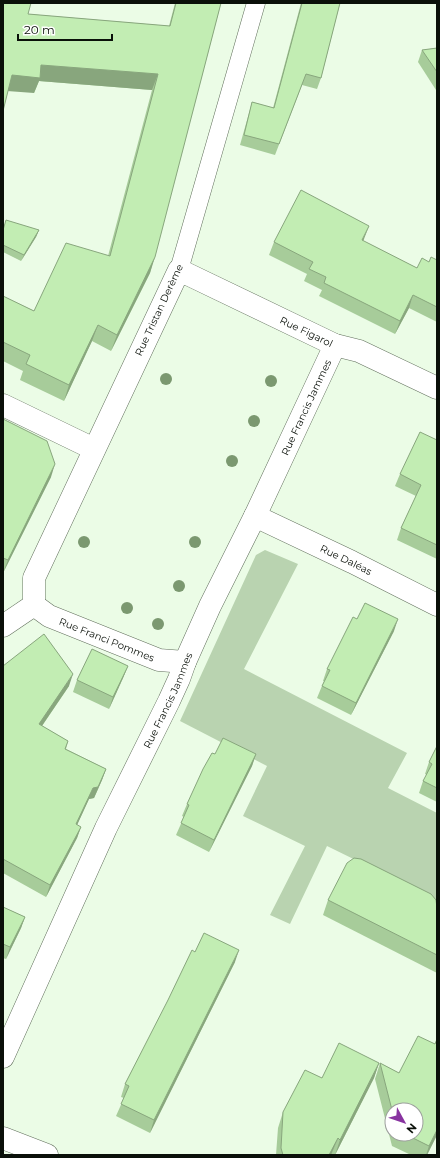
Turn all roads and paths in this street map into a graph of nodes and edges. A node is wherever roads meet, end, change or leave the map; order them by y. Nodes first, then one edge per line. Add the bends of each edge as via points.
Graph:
1 (256, 3) edge
2 (179, 270) junction
3 (335, 345) junction
4 (437, 388) edge
5 (3, 405) edge
6 (94, 449) junction
7 (255, 516) junction
8 (34, 605) junction
9 (437, 605) edge
10 (3, 626) edge
11 (185, 662) junction
12 (3, 1057) edge
13 (3, 1138) edge
14 (47, 1155) edge

1 - 2 lane, Rue Tristan Derème
2 - 3 street, Rue Figarol
2 - 6 street, Rue Tristan Derème
3 - 4 street, Rue Figarol via 359,351
3 - 7 street, Rue Francis Jammes
5 - 6 street
6 - 8 street, Rue Tristan Derème via 34,578
7 - 9 street, Rue Daléas
7 - 11 street, Rue Francis Jammes
8 - 10 street
8 - 11 street, Rue Franci Pommes via 49,616 159,660
11 - 12 street, Rue Francis Jammes via 106,828
13 - 14 street

